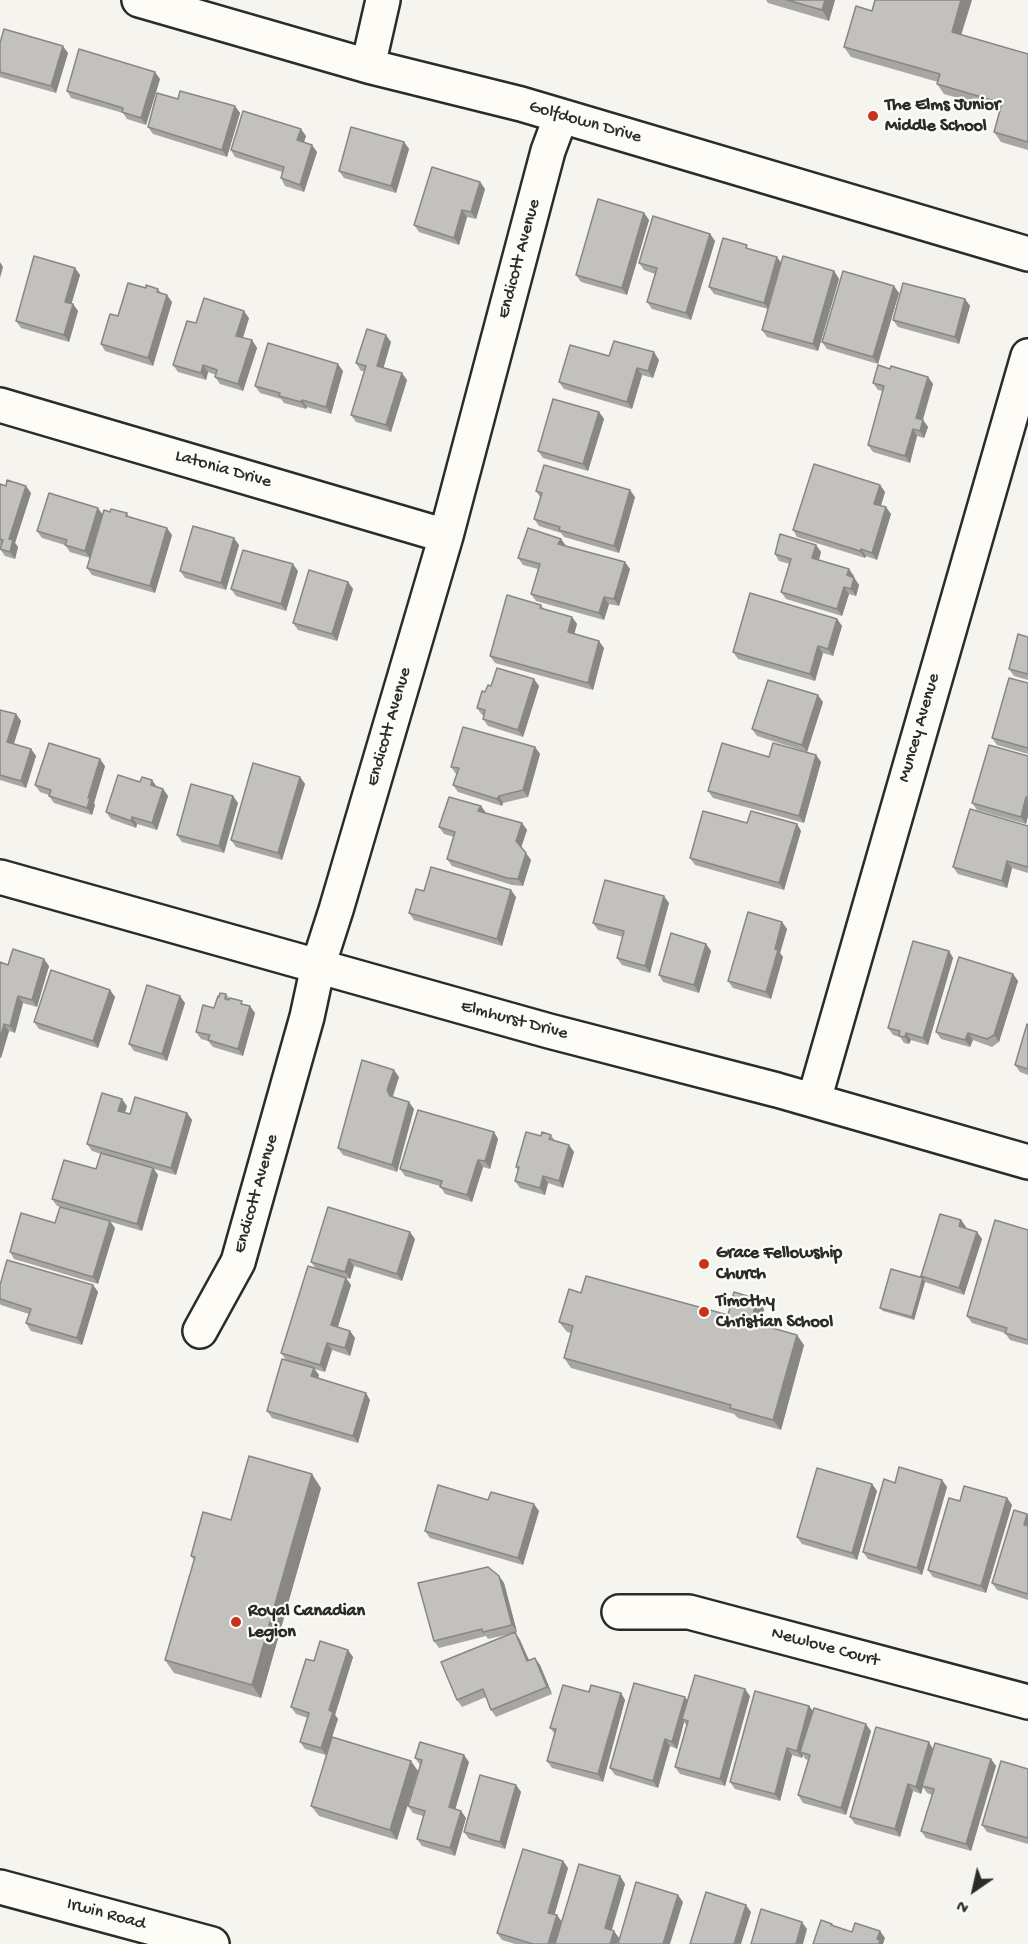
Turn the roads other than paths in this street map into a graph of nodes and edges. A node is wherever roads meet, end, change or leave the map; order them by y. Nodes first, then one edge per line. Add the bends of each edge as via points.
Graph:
1 (140, 0) edge
2 (383, 0) edge
3 (368, 66) junction
4 (561, 116) junction
5 (1028, 254) edge
6 (1028, 356) edge
7 (0, 405) edge
8 (446, 536) junction
9 (0, 877) edge
10 (318, 966) junction
11 (814, 1100) junction
12 (1028, 1162) edge
13 (200, 1331) dead end
14 (619, 1612) dead end
15 (1028, 1702) edge
16 (0, 1887) edge
17 (212, 1944) edge

1 - 3 street, Golfdown Drive
2 - 3 street
3 - 4 street, Golfdown Drive
4 - 5 street, Golfdown Drive
4 - 8 street, Endicott Avenue via 548,151
6 - 11 street, Muncey Avenue
7 - 8 street, Latonia Drive
8 - 10 street, Endicott Avenue
9 - 10 street, Elmhurst Drive
10 - 11 street, Elmhurst Drive
10 - 13 street, Endicott Avenue via 238,1262
11 - 12 street, Elmhurst Drive
14 - 15 street, Newlove Court via 689,1612
16 - 17 street, Irwin Road

